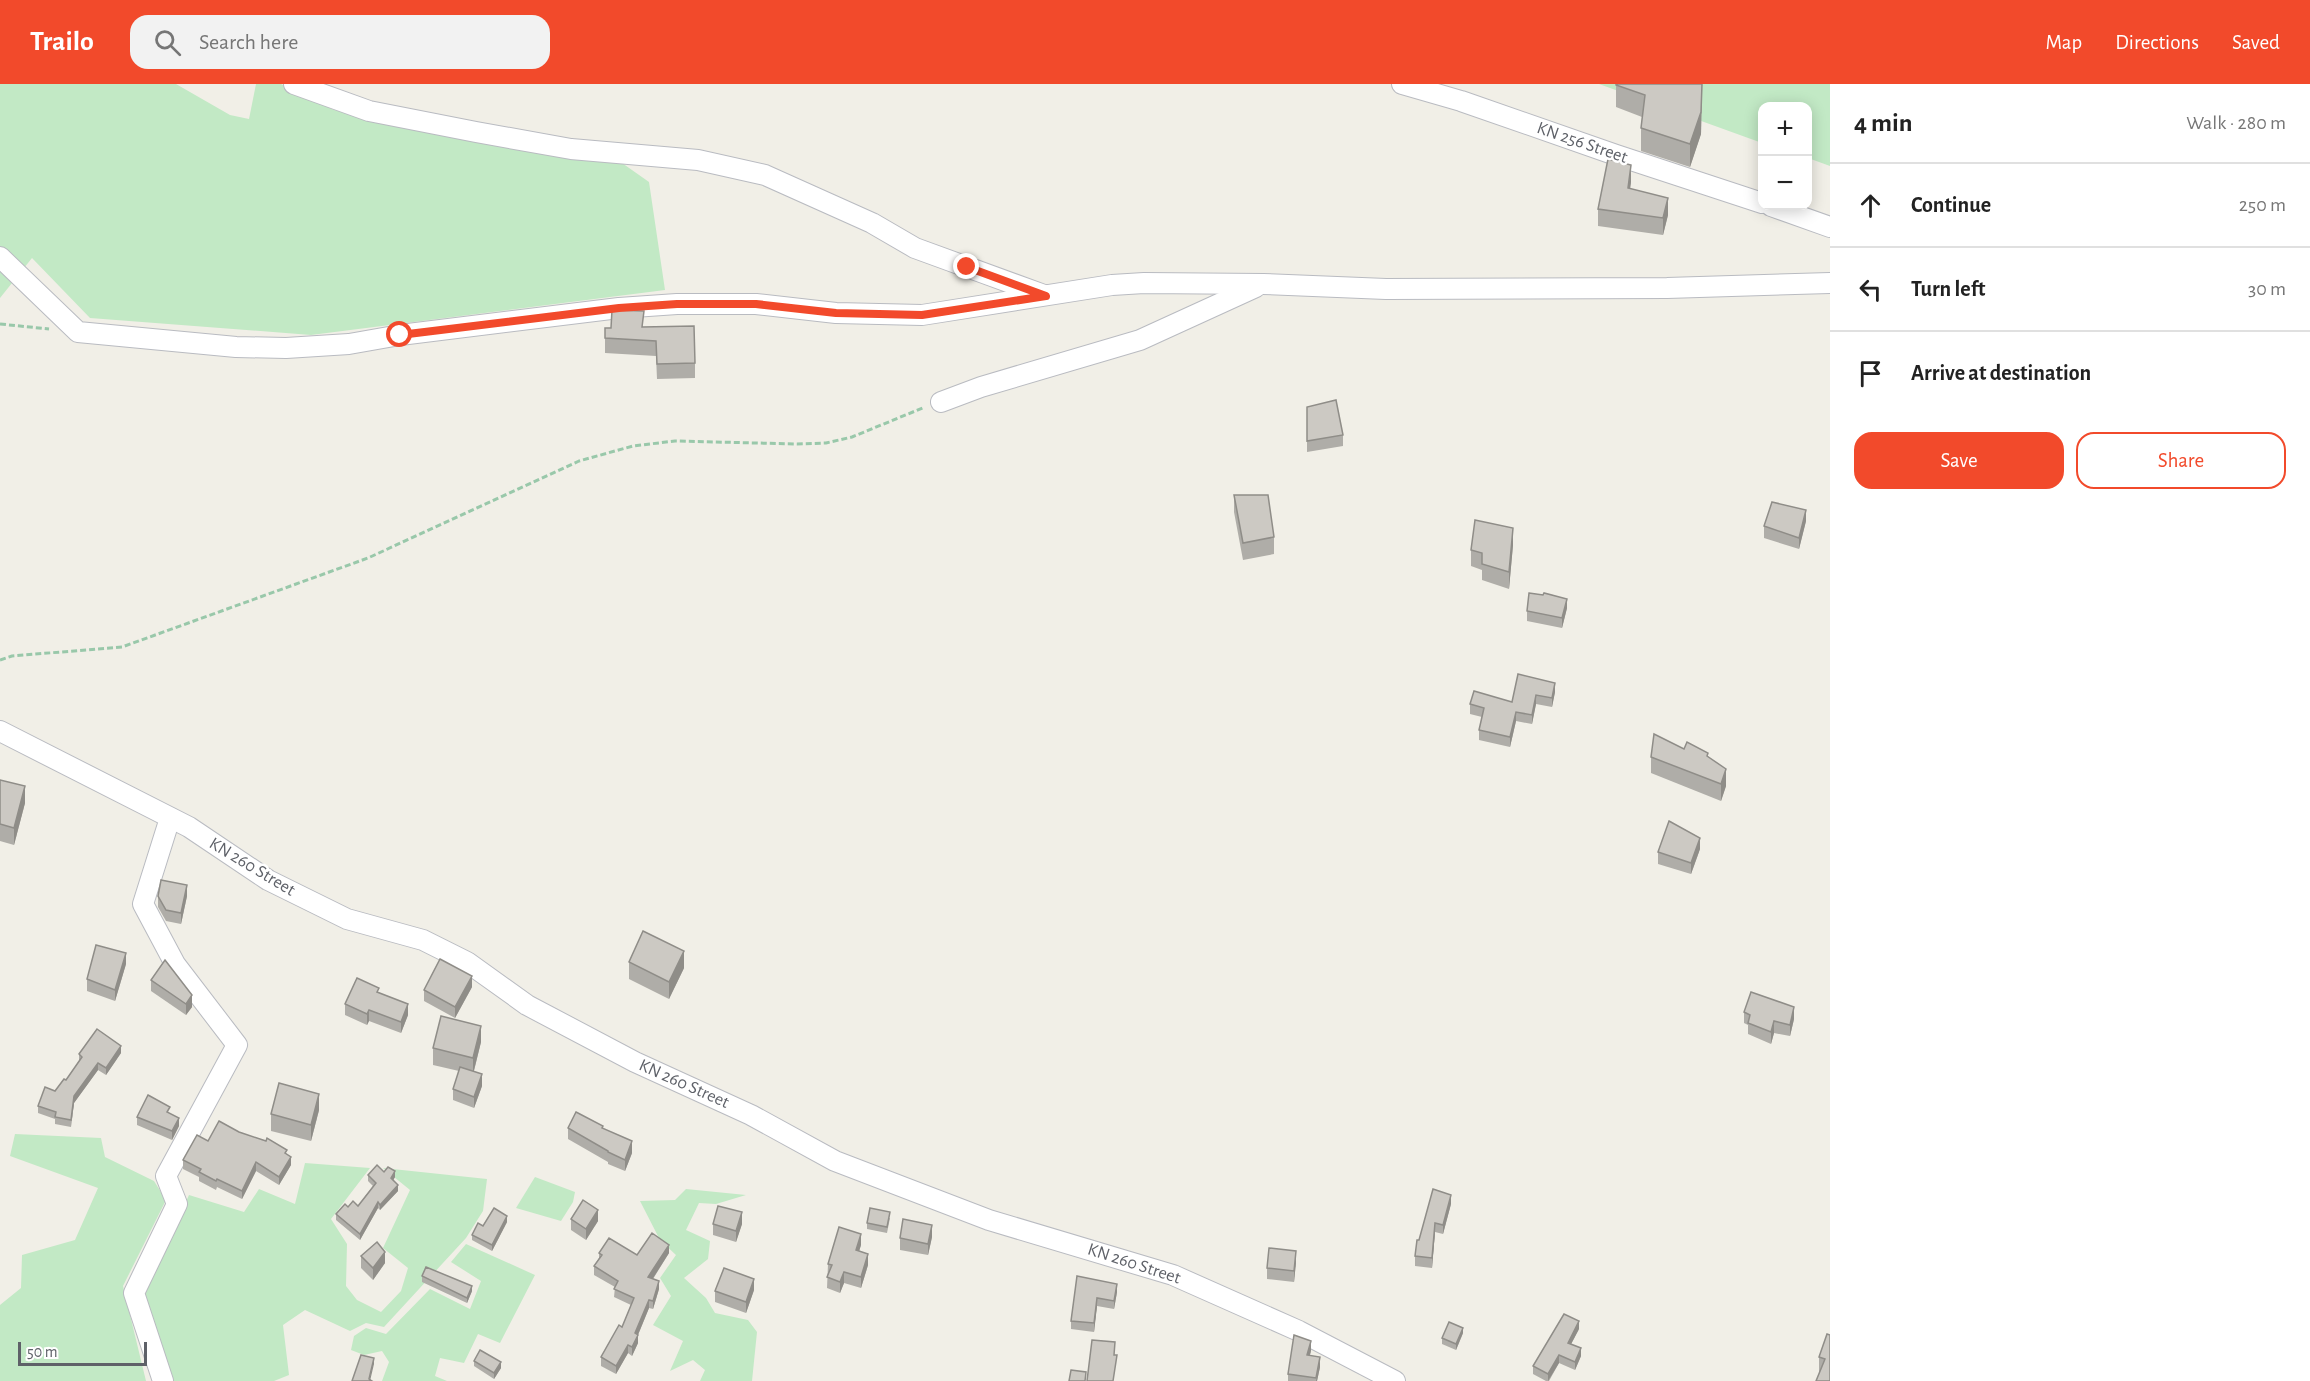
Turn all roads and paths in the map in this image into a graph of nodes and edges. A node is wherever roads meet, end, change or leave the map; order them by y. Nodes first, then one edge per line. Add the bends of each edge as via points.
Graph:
1 (294, 84) edge
2 (1402, 84) edge
3 (1758, 202) edge
4 (1782, 210) edge
5 (1830, 227) edge
6 (0, 257) edge
7 (1830, 283) edge
8 (1263, 284) junction
9 (1046, 296) junction
10 (0, 324) edge
11 (78, 332) junction
12 (941, 402) joint
13 (0, 660) edge
14 (0, 731) edge
15 (170, 818) junction
16 (163, 1381) edge
17 (1395, 1381) edge

1 - 9 street via 369,111 476,132 571,149 698,160 765,175 872,223 915,248
2 - 3 street, KN 256 Street
4 - 5 street
6 - 11 street
7 - 8 street via 1386,289
8 - 9 street via 1144,283
8 - 12 street via 1140,340
9 - 11 street via 922,315 836,313 756,304 677,304 619,308 349,344 286,348
10 - 11 path
12 - 13 path via 852,437 826,443 675,441 633,446 579,461 368,558 122,646
14 - 15 street, KN 260 Street
15 - 16 street via 143,904 175,964 237,1045 166,1176 177,1204 134,1293
15 - 17 street, KN 260 Street via 268,880 347,919 423,940 467,962 527,1005 635,1062 751,1115 835,1161 989,1220 1173,1275 1299,1331

